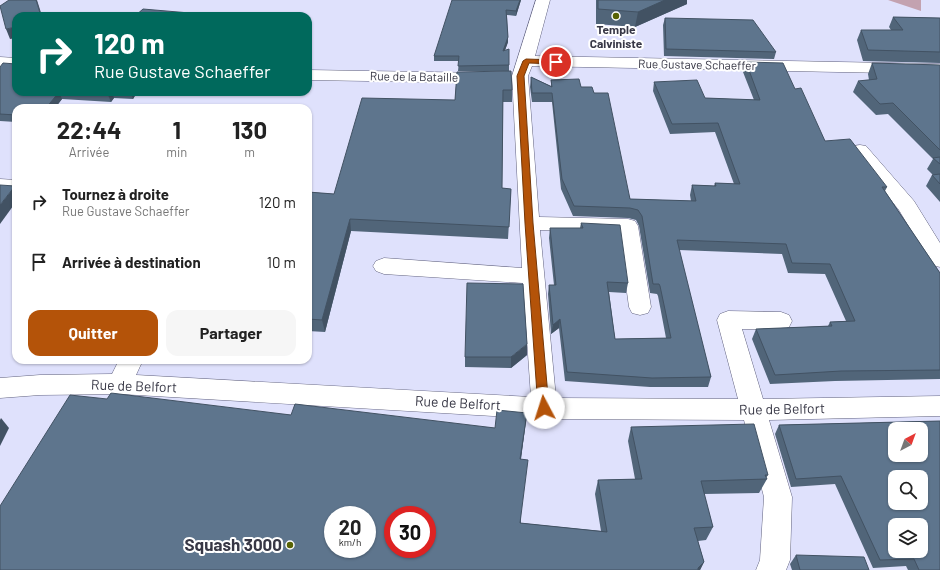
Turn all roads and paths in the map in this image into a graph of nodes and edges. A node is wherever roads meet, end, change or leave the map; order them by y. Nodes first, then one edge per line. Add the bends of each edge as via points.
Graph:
1 (543, 0) edge
2 (0, 62) edge
3 (12, 63) edge
4 (940, 69) edge
5 (514, 73) junction
6 (312, 75) edge
7 (860, 150) edge
8 (0, 185) edge
9 (12, 186) edge
10 (529, 223) junction
11 (940, 260) edge
12 (384, 266) dead end
13 (533, 276) junction
14 (640, 307) dead end
15 (781, 321) dead end
16 (129, 364) edge
17 (120, 384) junction
18 (0, 388) edge
19 (940, 406) edge
20 (544, 408) junction
21 (752, 410) junction
22 (771, 570) edge

1 - 5 street
2 - 3 street
4 - 5 street, Rue Gustave Schaeffer
5 - 6 street, Rue de la Bataille
5 - 10 street
7 - 11 street via 907,206
8 - 9 street
10 - 13 street
10 - 14 street via 628,226
12 - 13 street
13 - 20 street
15 - 21 street via 728,320
16 - 17 street
17 - 18 street, Rue de Belfort
17 - 20 street, Rue de Belfort
19 - 21 street, Rue de Belfort
20 - 21 street, Rue de Belfort
21 - 22 street via 778,497 775,560

